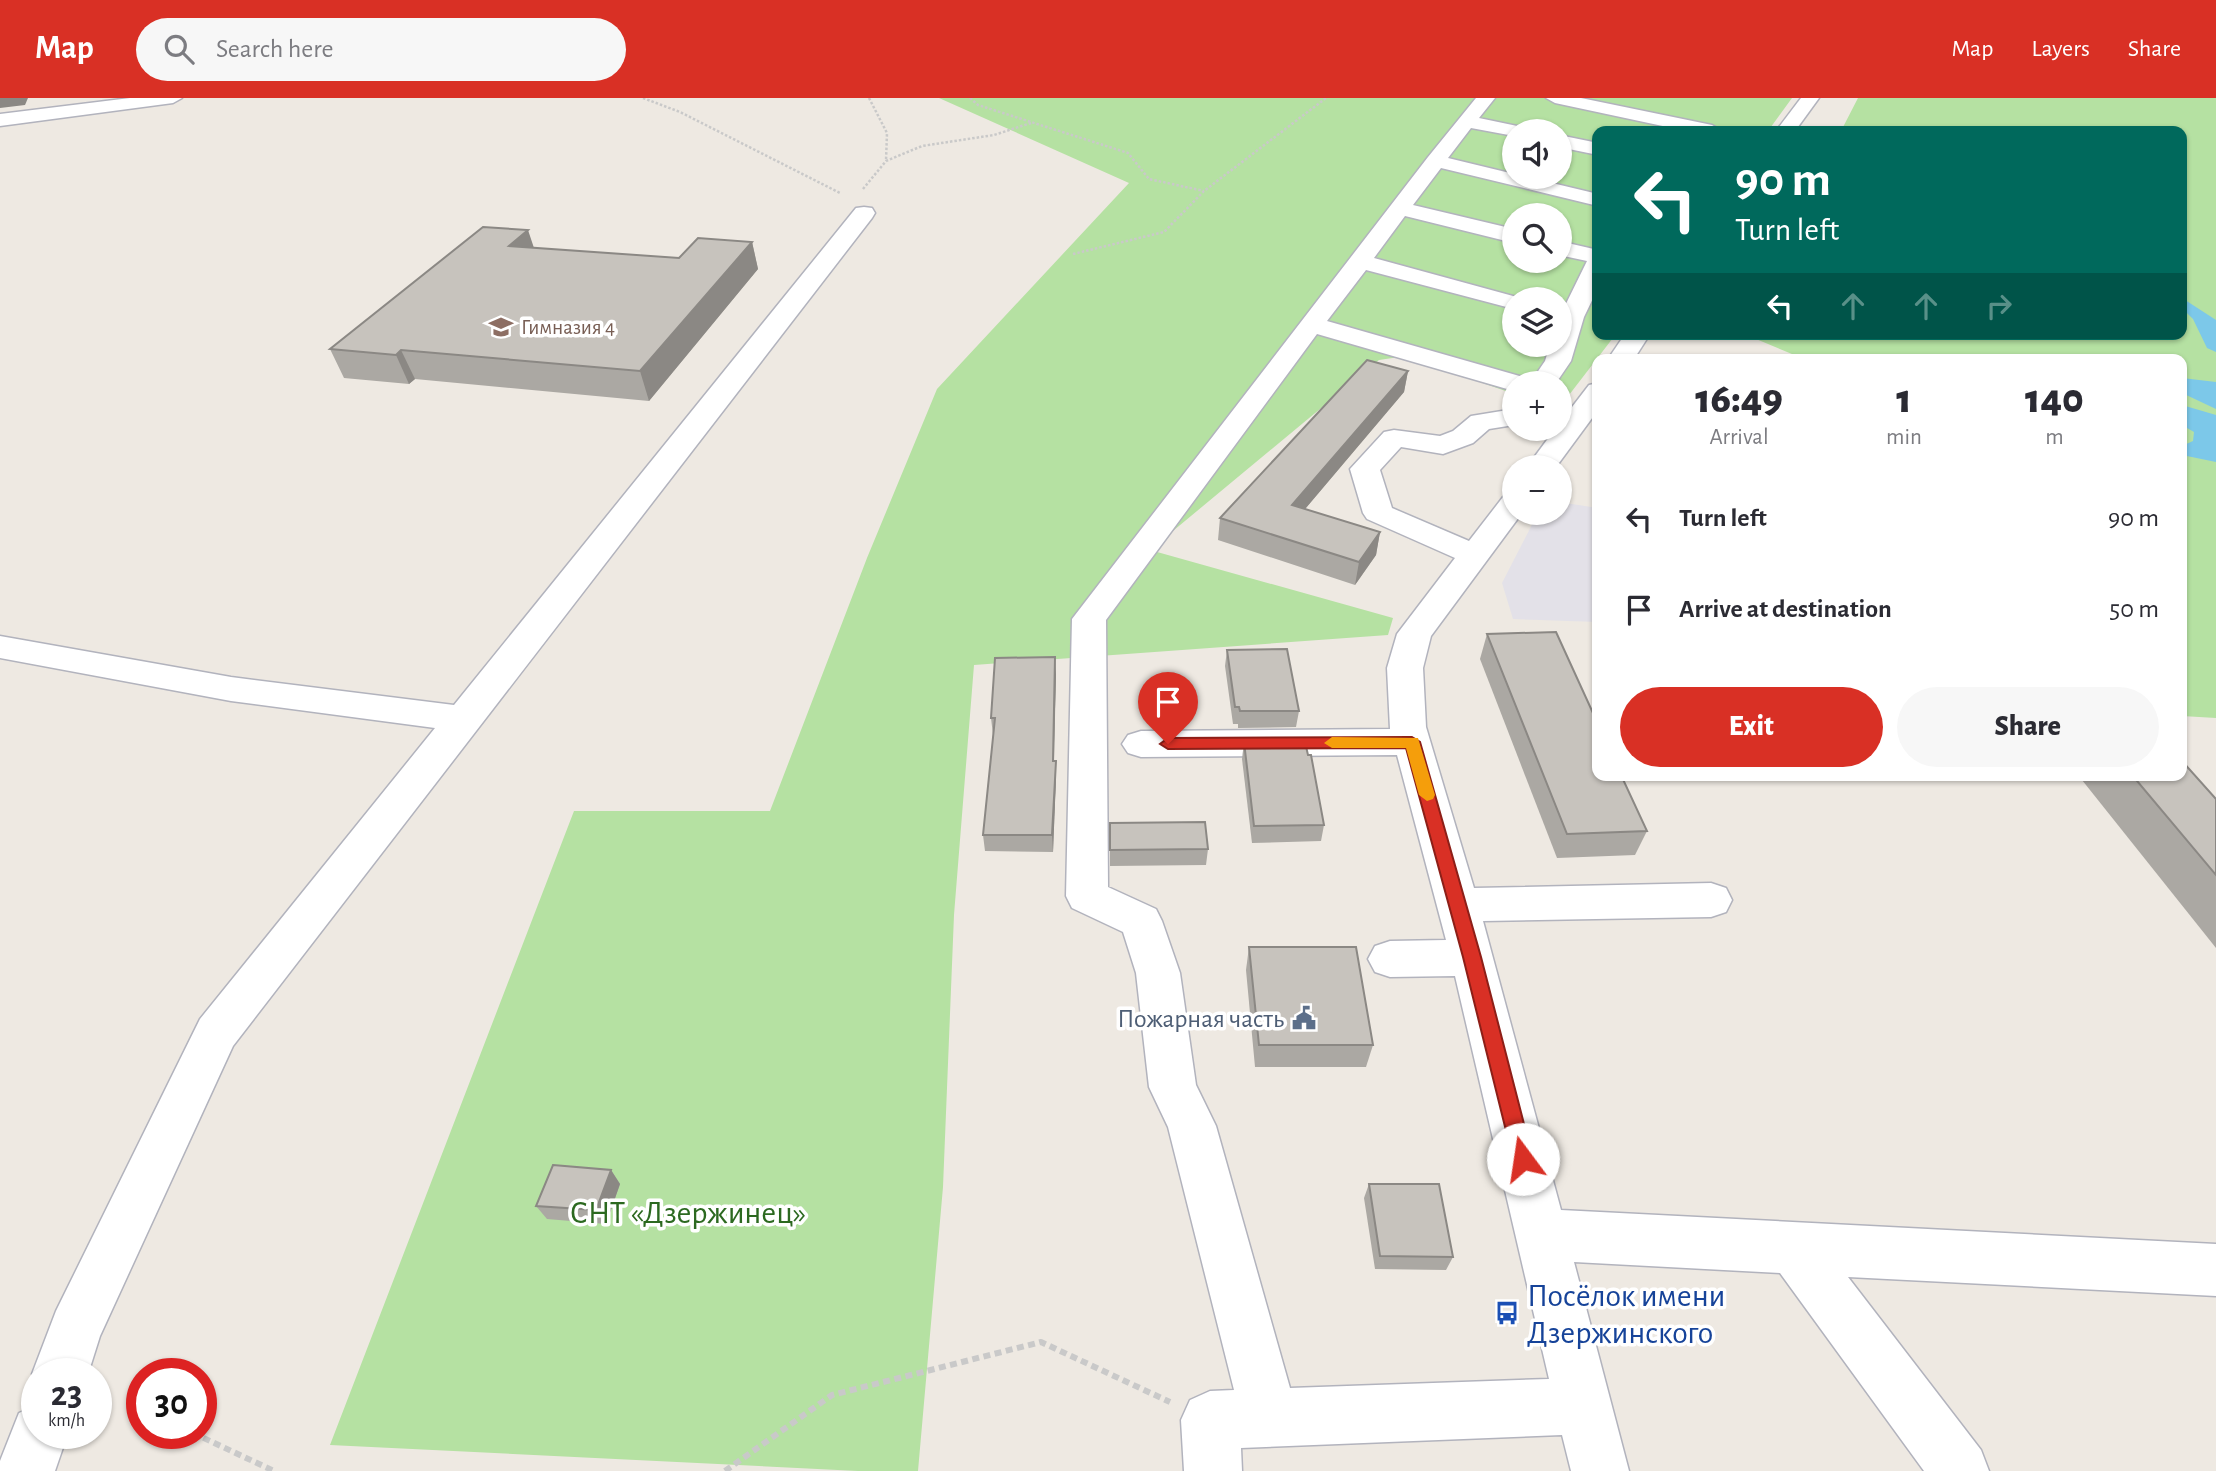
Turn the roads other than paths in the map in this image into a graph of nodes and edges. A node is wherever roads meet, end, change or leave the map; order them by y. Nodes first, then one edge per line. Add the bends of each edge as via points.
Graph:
1 (173, 98) edge
2 (1555, 98) edge
3 (1810, 98) edge
4 (117, 102) edge
5 (1476, 109) edge
6 (0, 120) edge
7 (1502, 124) edge
8 (1669, 126) edge
9 (1789, 126) edge
10 (1572, 144) edge
11 (1592, 148) edge
12 (1435, 161) junction
13 (1592, 199) edge
14 (861, 204) road end
15 (1400, 208) junction
16 (1502, 233) edge
17 (1572, 252) edge
18 (1592, 258) edge
19 (1360, 261) junction
20 (1592, 270) edge
21 (1502, 299) edge
22 (1572, 303) edge
23 (1312, 325) junction
24 (1502, 380) edge
25 (1572, 396) edge
26 (1592, 397) edge
27 (1592, 398) edge
28 (1502, 419) edge
29 (1550, 455) edge
30 (1502, 519) edge
31 (1474, 555) junction
32 (0, 647) edge
33 (464, 719) junction
34 (1412, 742) junction
35 (1141, 744) dead end
36 (1711, 900) dead end
37 (1457, 905) junction
38 (1472, 957) junction
39 (1390, 959) dead end
40 (1542, 1234) junction
41 (1792, 1246) junction
42 (2216, 1270) edge
43 (65, 1358) edge
44 (1583, 1406) junction
45 (1270, 1418) junction
46 (1212, 1446) edge
47 (34, 1449) edge
48 (26, 1471) edge
49 (1600, 1471) edge
50 (1960, 1471) edge

1 - 4 street
2 - 8 street
3 - 9 street
4 - 6 street
5 - 7 street
5 - 12 street
10 - 11 street
12 - 13 street
12 - 15 street
14 - 33 street
15 - 16 street
15 - 19 street
17 - 18 street
19 - 21 street
19 - 23 street
20 - 22 street
23 - 24 street
23 - 45 street via 1089,619 1087,896 1141,921 1158,973 1174,1087 1192,1126
25 - 26 street
27 - 29 street
28 - 31 street via 1481,422 1463,437 1443,445 1394,438 1365,469 1378,513
30 - 31 street
31 - 34 street via 1414,634 1407,652 1404,691
32 - 33 street via 100,669
33 - 43 street via 216,1033
34 - 35 street
34 - 37 street
36 - 37 street
37 - 38 street
38 - 39 street
38 - 40 street
40 - 41 street
40 - 44 street
41 - 42 street
41 - 50 street
44 - 45 street
44 - 49 street
45 - 46 street
47 - 48 street

